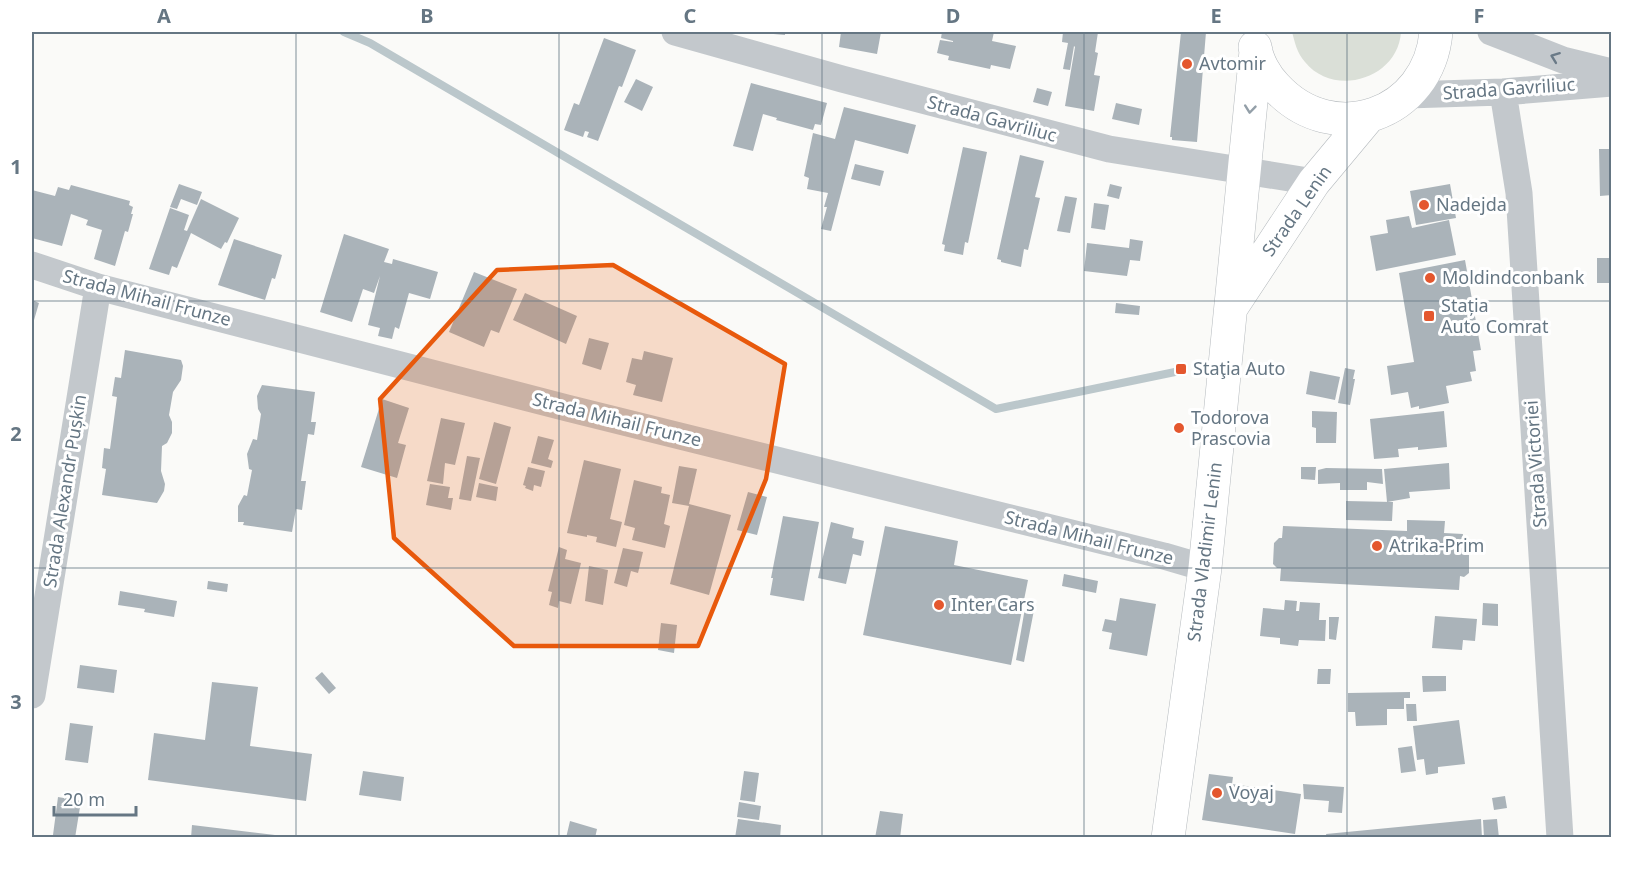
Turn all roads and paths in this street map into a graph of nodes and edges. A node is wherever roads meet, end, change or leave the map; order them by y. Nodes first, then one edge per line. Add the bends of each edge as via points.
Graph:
1 (675, 32) edge
2 (1436, 32) edge
3 (1491, 32) edge
4 (1255, 41) edge
5 (1611, 72) edge
6 (1611, 82) edge
7 (1503, 92) junction
8 (1407, 95) junction
9 (1369, 116) junction
10 (1244, 171) junction
11 (1314, 182) junction
12 (32, 265) edge
13 (98, 287) junction
14 (1231, 309) junction
15 (1205, 568) junction
16 (32, 695) edge
17 (1168, 837) edge
18 (1560, 837) edge

1 - 10 street, Strada Gavriliuc via 1109,149
2 - 8 main road via 1424,74
5 -> 3 street, Strada Gavriliuc via 1563,60
4 - 9 main road via 1267,78 1287,99 1312,114 1341,119
4 -> 10 main road, Strada Vladimir Lenin
6 - 7 street, Strada Gavriliuc
7 - 8 street, Strada Gavriliuc
7 - 18 street, Strada Victoriei via 1519,193
8 - 9 main road
9 - 11 main road, Strada Lenin
10 - 11 street, Strada Gavriliuc
10 - 14 main road, Strada Vladimir Lenin
11 - 14 main road, Strada Lenin
12 - 13 street, Strada Mihail Frunze
13 - 15 street, Strada Mihail Frunze
13 - 16 street, Strada Alexandr Pușkin
14 - 15 main road, Strada Vladimir Lenin
15 - 17 main road, Strada Vladimir Lenin

